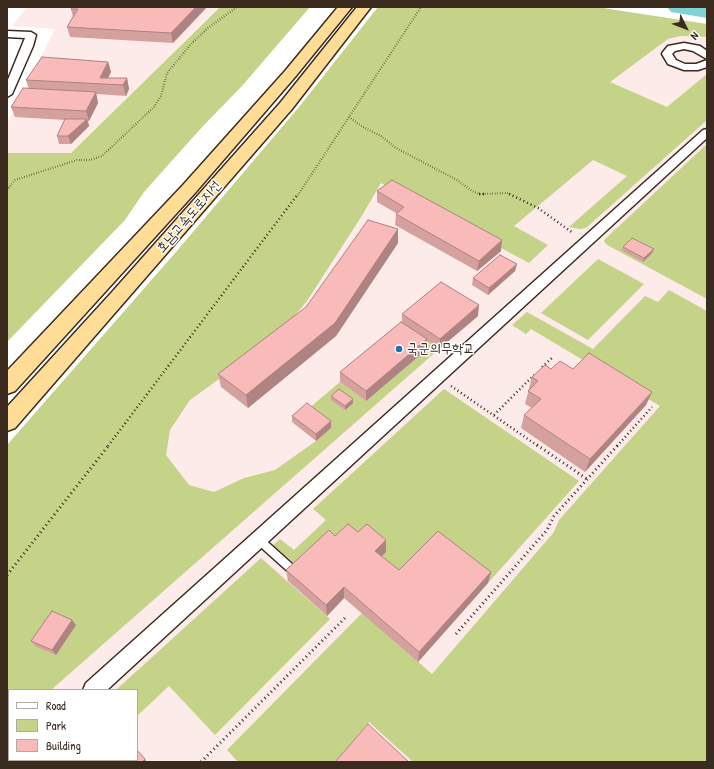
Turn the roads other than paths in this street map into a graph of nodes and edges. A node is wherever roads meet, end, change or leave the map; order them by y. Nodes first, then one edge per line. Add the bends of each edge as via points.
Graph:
1 (344, 7) edge
2 (364, 7) edge
3 (7, 34) edge
4 (690, 47) junction
5 (707, 48) edge
6 (707, 56) edge
7 (704, 65) edge
8 (7, 94) edge
9 (707, 132) edge
10 (7, 385) edge
11 (7, 422) edge
12 (258, 540) junction
13 (296, 574) edge
14 (93, 689) edge

1 - 10 highway, 호남고속도로지선 via 290,74 194,183
2 - 11 highway, 호남고속도로지선 via 286,106
3 - 8 street via 30,35 28,46
4 - 5 street
4 - 6 street via 702,51
4 - 7 street via 672,48 667,54 678,65 684,67
9 - 12 street
12 - 13 lane
12 - 14 street

